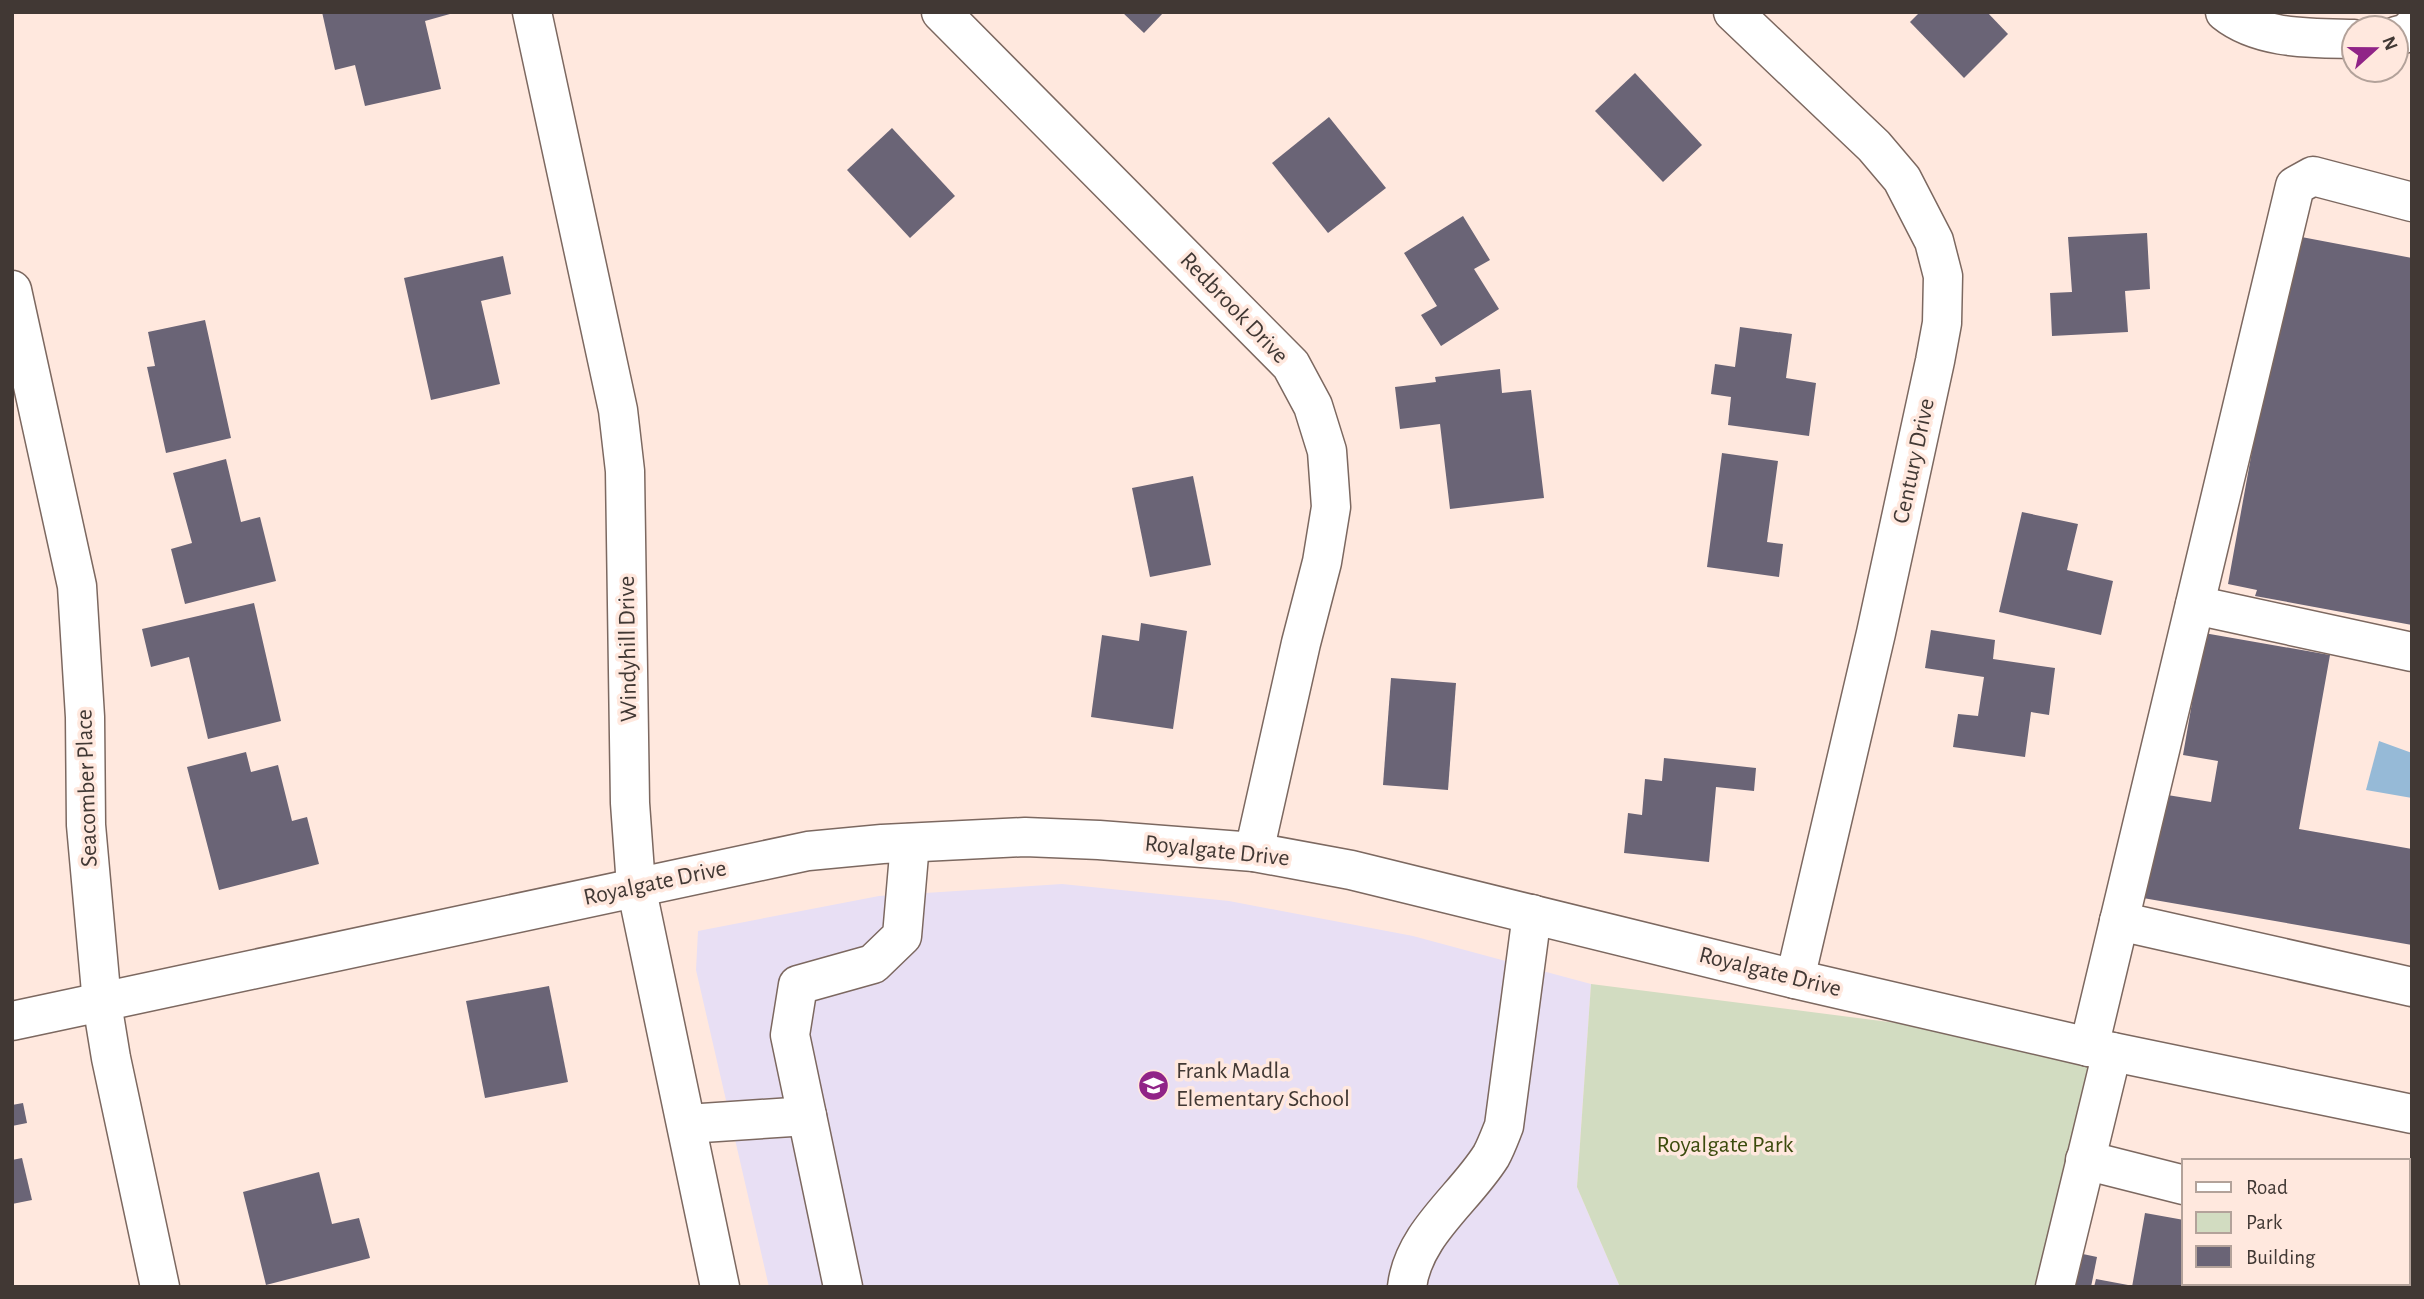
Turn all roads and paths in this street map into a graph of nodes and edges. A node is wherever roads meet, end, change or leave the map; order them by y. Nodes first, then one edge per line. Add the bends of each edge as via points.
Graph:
1 (532, 12) edge
2 (941, 12) edge
3 (1732, 12) edge
4 (2225, 12) edge
5 (2340, 39) edge
6 (2412, 202) edge
7 (12, 290) edge
8 (2195, 605) junction
9 (2412, 652) edge
10 (911, 843) junction
11 (1254, 852) junction
12 (636, 886) junction
13 (1532, 914) junction
14 (2119, 921) junction
15 (1795, 979) junction
16 (2412, 987) edge
17 (102, 1003) junction
18 (12, 1021) edge
19 (2100, 1049) junction
20 (2412, 1114) edge
21 (807, 1115) junction
22 (687, 1124) junction
23 (2085, 1160) junction
24 (2182, 1184) edge
25 (160, 1287) edge
26 (720, 1287) edge
27 (843, 1287) edge
28 (1407, 1287) edge
29 (2055, 1287) edge

1 - 12 street, Windyhill Drive via 618,410 625,471 630,803
2 - 11 street, Redbrook Drive via 1291,365 1313,406 1327,451 1331,507
3 - 15 street, Century Drive via 1874,146 1902,179 1934,241 1943,276 1935,361
4 - 5 street via 2259,30
6 - 8 street via 2313,176 2295,186
7 - 17 street, Seacomber Place via 77,586 86,825
8 - 9 street
8 - 14 street
10 - 11 street, Royalgate Drive via 1025,837
10 - 12 street, Royalgate Drive via 808,851
10 - 21 street via 902,936 873,964 798,985 790,1035
11 - 13 street, Royalgate Drive via 1351,870
12 - 17 street, Royalgate Drive
12 - 22 street, Windyhill Drive
13 - 15 street, Royalgate Drive
13 - 28 street via 1504,1126 1491,1156 1419,1248
14 - 16 street
14 - 19 street
15 - 19 street, Royalgate Drive
17 - 18 street, Royalgate Drive
17 - 25 street, Seacomber Place
19 - 20 street, Royalgate Drive
19 - 23 street
21 - 22 street
21 - 27 street
22 - 26 street, Windyhill Drive
23 - 24 street
23 - 29 street

